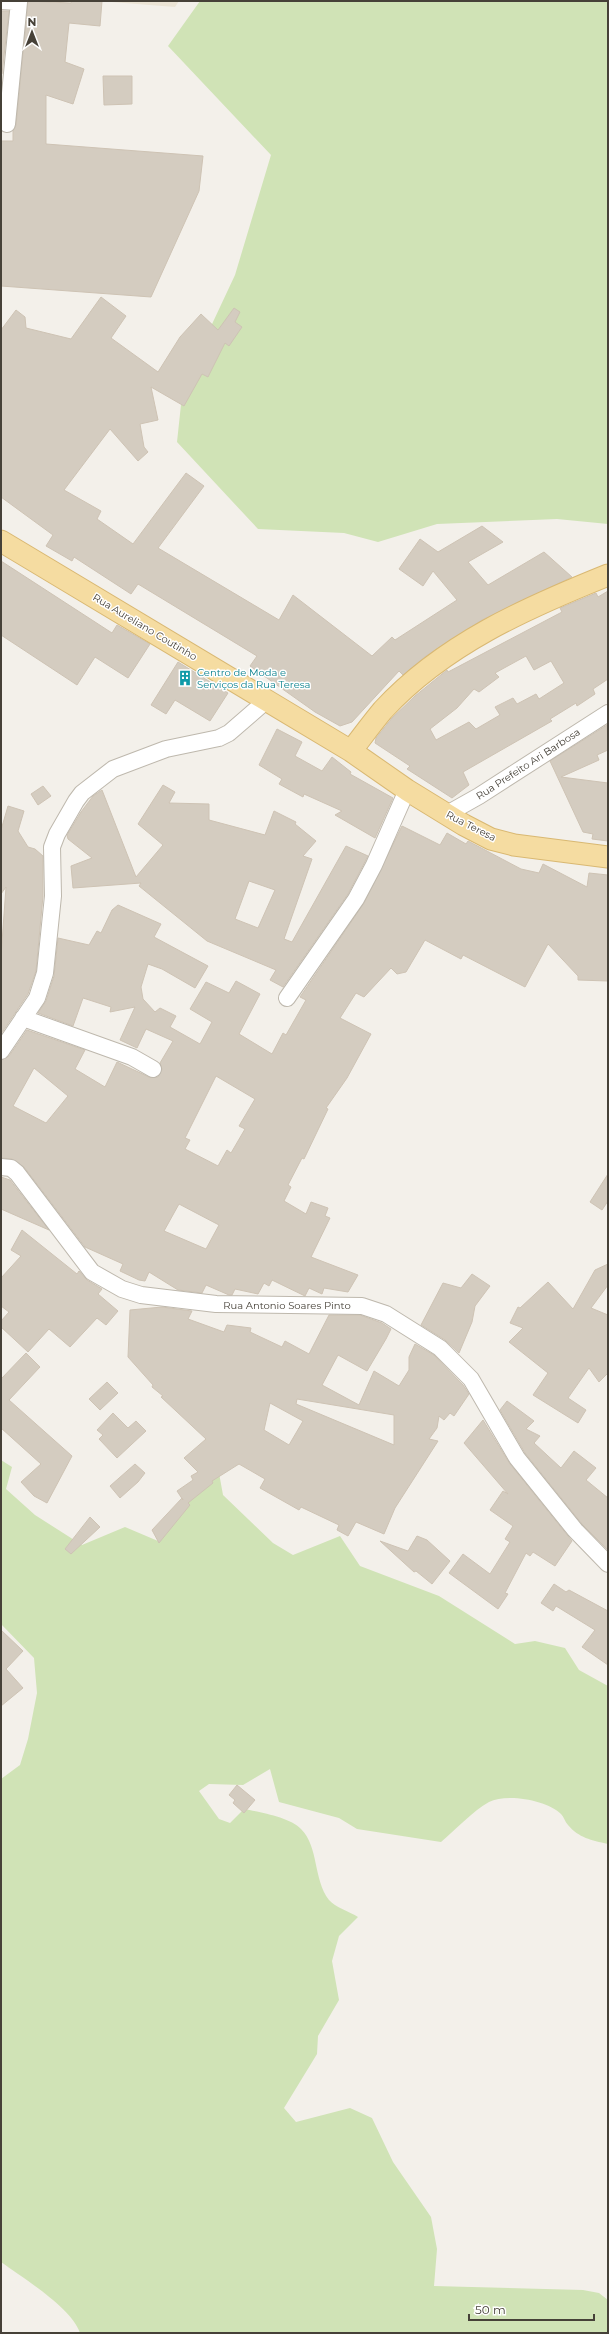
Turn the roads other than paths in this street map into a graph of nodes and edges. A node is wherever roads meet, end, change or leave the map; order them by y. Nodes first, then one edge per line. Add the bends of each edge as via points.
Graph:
1 (1, 1) edge
2 (7, 124) dead end
3 (1, 541) edge
4 (608, 575) edge
5 (267, 700) junction
6 (608, 713) edge
7 (351, 751) junction
8 (407, 790) junction
9 (447, 814) junction
10 (608, 857) edge
11 (287, 998) dead end
12 (23, 1018) junction
13 (1, 1051) edge
14 (153, 1069) dead end
15 (1, 1167) edge
16 (608, 1564) edge

1 - 2 street via 19,2
3 - 5 main road, Rua Aureliano Coutinho
4 - 7 main road via 542,601 492,626 430,667 383,710
5 - 7 main road, Rua Aureliano Coutinho
5 - 12 street via 229,733 219,738 166,749 113,769 79,797 52,846 53,896 45,972 37,998
6 - 9 street, Rua Prefeito Ari Barbosa
7 - 8 main road, Rua Teresa
8 - 9 main road, Rua Teresa
8 - 11 street via 356,899
9 - 10 main road, Rua Teresa via 491,839 514,845
12 - 13 street
12 - 14 street via 132,1056
15 - 16 street, Rua Antonio Soares Pinto via 11,1168 17,1173 92,1272 122,1289 141,1295 216,1304 362,1306 386,1314 440,1348 471,1379 517,1458 575,1530

